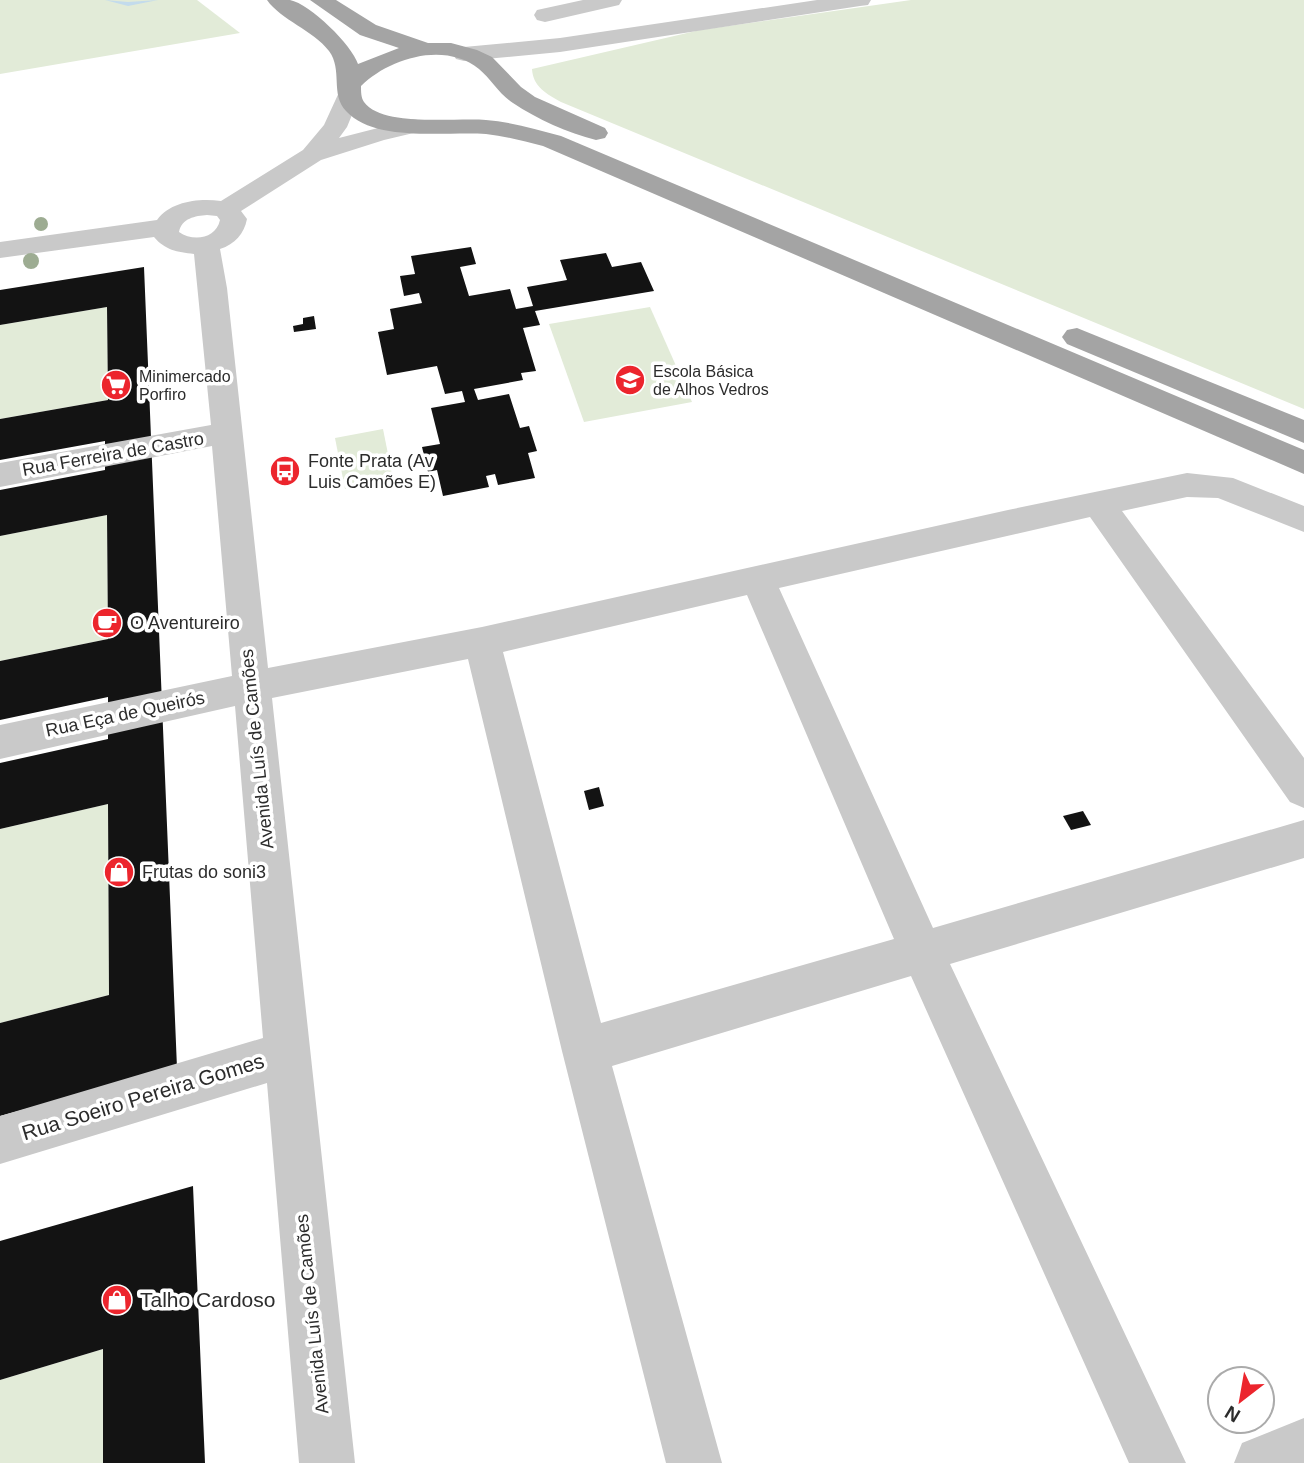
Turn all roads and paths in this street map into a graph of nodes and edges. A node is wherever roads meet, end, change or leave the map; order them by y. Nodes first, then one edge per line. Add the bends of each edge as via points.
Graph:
1 (278, 0) edge
2 (321, 0) edge
3 (611, 0) edge
4 (860, 0) edge
5 (684, 8) dead end
6 (545, 15) dead end
7 (702, 25) junction
8 (560, 46) junction
9 (426, 50) junction
10 (464, 54) junction
11 (349, 88) junction
12 (491, 90) junction
13 (424, 125) junction
14 (312, 155) junction
15 (225, 210) junction
16 (166, 227) junction
17 (206, 245) junction
18 (0, 250) edge
19 (904, 264) dead end
20 (1058, 329) dead end
21 (1304, 432) edge
22 (226, 433) junction
23 (1304, 463) edge
24 (0, 475) edge
25 (1099, 504) junction
26 (1304, 520) edge
27 (758, 579) junction
28 (482, 642) junction
29 (251, 687) junction
30 (0, 741) edge
31 (1304, 790) edge
32 (1304, 839) edge
33 (922, 952) junction
34 (585, 1051) junction
35 (286, 1054) junction
36 (0, 1140) edge
37 (1304, 1446) edge
38 (327, 1463) edge
39 (694, 1463) edge
40 (1158, 1463) edge
41 (1262, 1463) edge

1 - 11 main road via 344,55
2 - 9 main road via 368,30
3 - 6 street
4 - 7 street
5 - 7 street
7 - 8 street
8 - 10 street
8 - 12 street
9 - 10 main road
9 - 11 main road via 378,60 360,71
10 - 12 main road via 483,62
11 - 13 main road via 354,105 367,116 388,123
11 - 14 street via 335,127
12 - 13 main road via 456,120
12 - 19 main road via 518,96
13 - 14 street
13 - 23 main road via 485,127 552,141
14 - 15 street
15 - 16 street via 207,206 186,211
15 - 17 street via 234,219 231,231
16 - 17 street via 175,243
16 - 18 street
17 - 22 street, Avenida Luís de Camões
20 - 21 main road
22 - 24 street, Rua Ferreira de Castro
22 - 29 street, Avenida Luís de Camões
25 - 26 street, Rua Eça de Queirós via 1205,483 1245,494
25 - 27 street, Rua Eça de Queirós
25 - 31 street
27 - 28 street, Rua Eça de Queirós
27 - 33 street
28 - 29 street, Rua Eça de Queirós
28 - 34 street
29 - 30 street, Rua Eça de Queirós
29 - 35 street, Avenida Luís de Camões
32 - 33 street
33 - 34 street
33 - 40 street
34 - 39 street
35 - 36 street, Rua Soeiro Pereira Gomes
35 - 38 street, Avenida Luís de Camões
37 - 41 street

